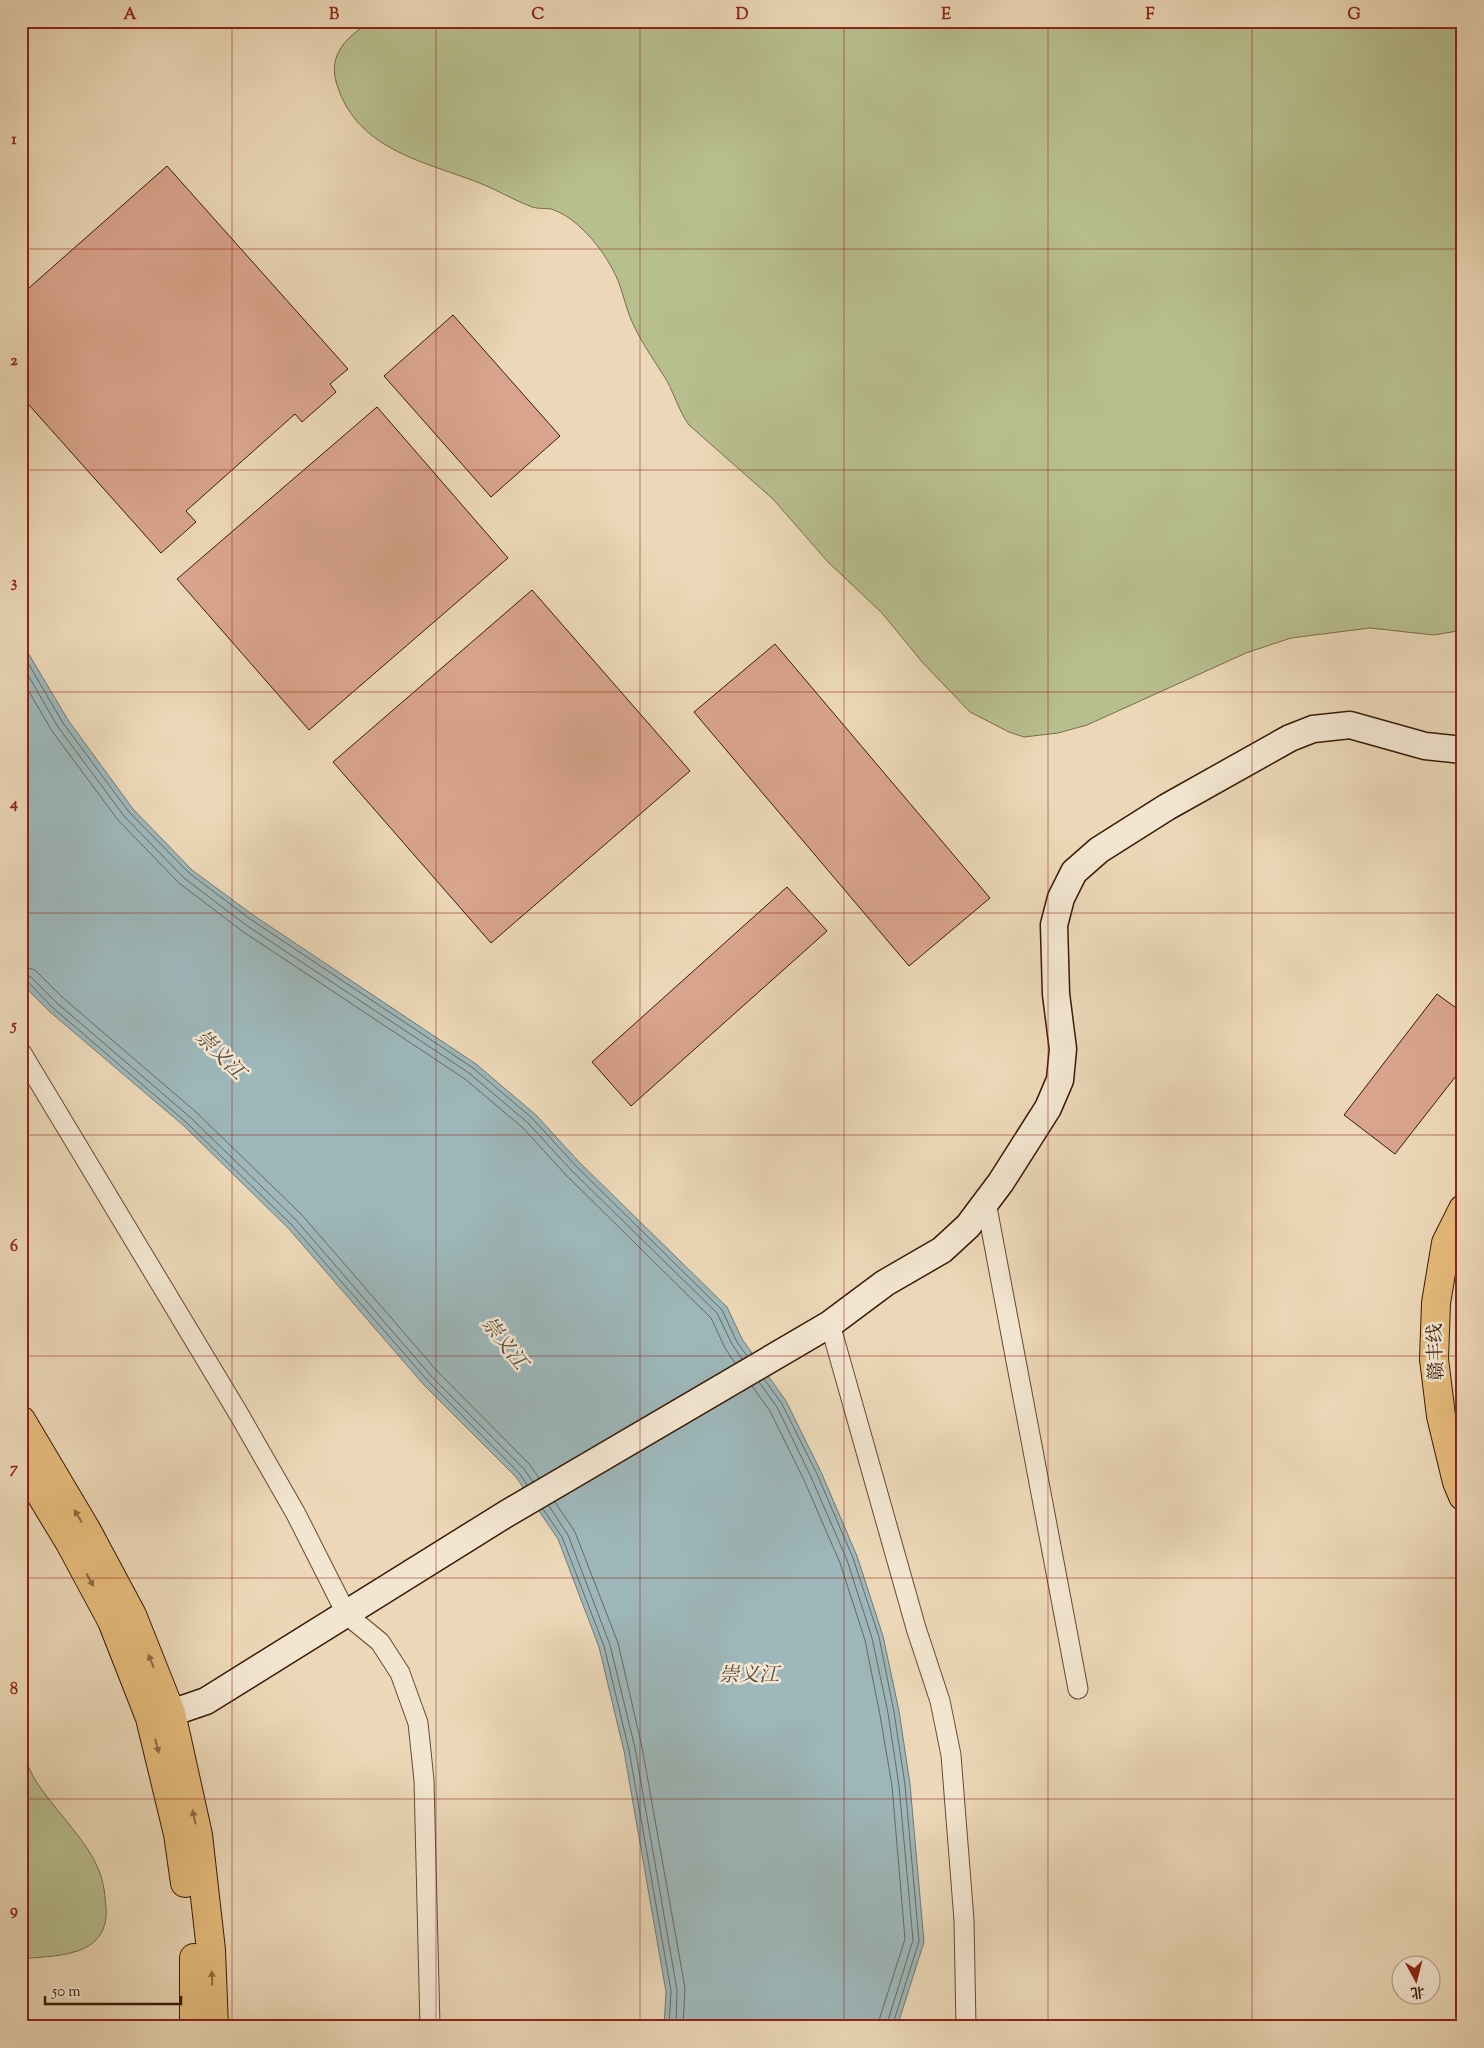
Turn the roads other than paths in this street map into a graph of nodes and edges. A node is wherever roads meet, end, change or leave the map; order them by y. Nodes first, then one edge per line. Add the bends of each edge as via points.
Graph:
1 (1463, 750) edge
2 (21, 1052) edge
3 (986, 1202) junction
4 (1463, 1209) edge
5 (830, 1324) junction
6 (21, 1420) edge
7 (21, 1462) edge
8 (1463, 1496) edge
9 (346, 1615) junction
10 (1078, 1688) dead end
11 (161, 1716) junction
12 (194, 2027) edge
13 (214, 2027) edge
14 (430, 2027) edge
15 (966, 2027) edge

1 - 3 street via 1425,746 1350,725 1313,729 1290,738 1167,807 1099,850 1074,872 1060,898 1054,925 1056,994 1063,1049 1060,1080 1048,1108
2 - 9 street via 237,1411 296,1514
3 - 5 street via 968,1226 942,1250 884,1283
3 - 10 street
4 - 8 main road, 赣丰线 via 1446,1243 1436,1303 1434,1359 1442,1416
5 - 9 street via 506,1514
5 - 15 street via 916,1628 940,1701 951,1755 964,1920
11 -> 6 main road via 132,1615
7 -> 11 main road via 70,1543
9 - 11 street via 206,1701
9 - 14 street via 380,1642 400,1673 418,1723 424,1780
11 -> 12 main road via 194,1950
13 -> 11 main road via 211,1950 198,1835

